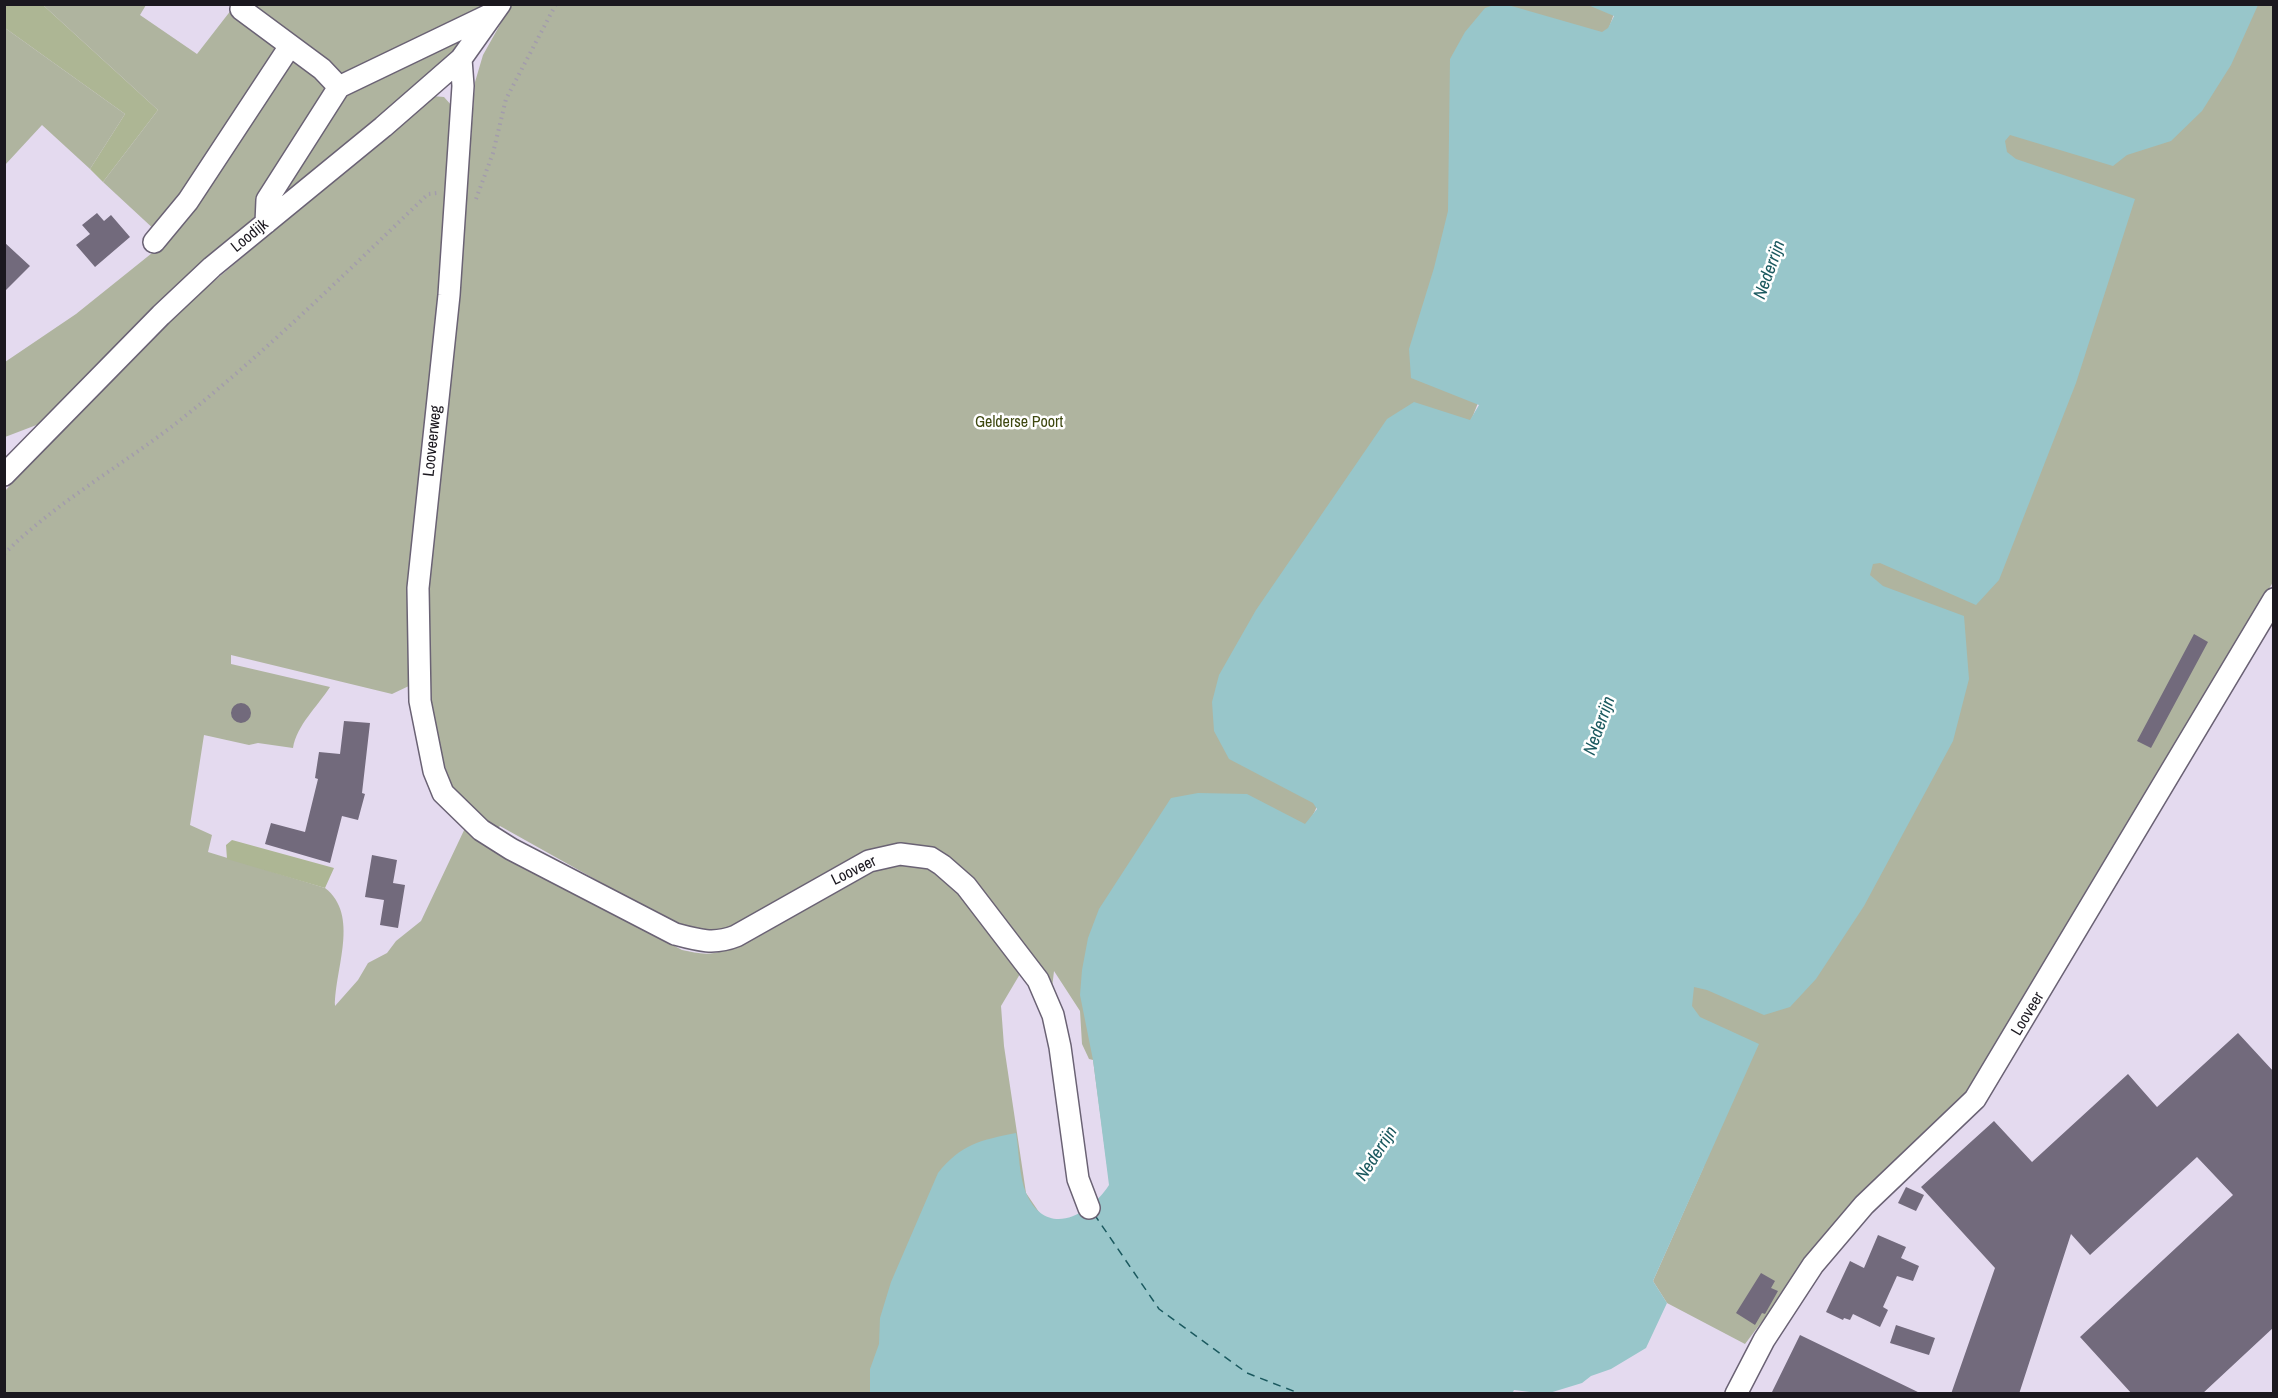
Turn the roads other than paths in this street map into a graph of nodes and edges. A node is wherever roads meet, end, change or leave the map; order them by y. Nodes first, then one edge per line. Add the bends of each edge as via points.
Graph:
1 (241, 9) dead end
2 (497, 9) edge
3 (290, 46) junction
4 (461, 59) junction
5 (339, 87) junction
6 (266, 223) junction
7 (154, 242) dead end
8 (4, 475) edge
9 (2274, 599) edge
10 (461, 814) joint
11 (1089, 1208) dead end
12 (1736, 1394) edge

1 - 3 street
2 - 4 street, Loodijk
2 - 5 street
3 - 5 street
3 - 7 street via 188,201
4 - 6 street, Loodijk
4 - 10 street, Looveerweg via 463,86 449,295 418,588 420,701 434,771 443,793
5 - 6 street via 267,200
6 - 8 street, Loodijk via 161,315
9 - 12 street, Looveer via 1975,1099 1864,1206 1813,1265 1764,1340
10 - 11 street, Looveer via 511,849 675,934 705,942 736,936 869,861 900,854 931,858 966,886 1038,980 1053,1015 1078,1179

